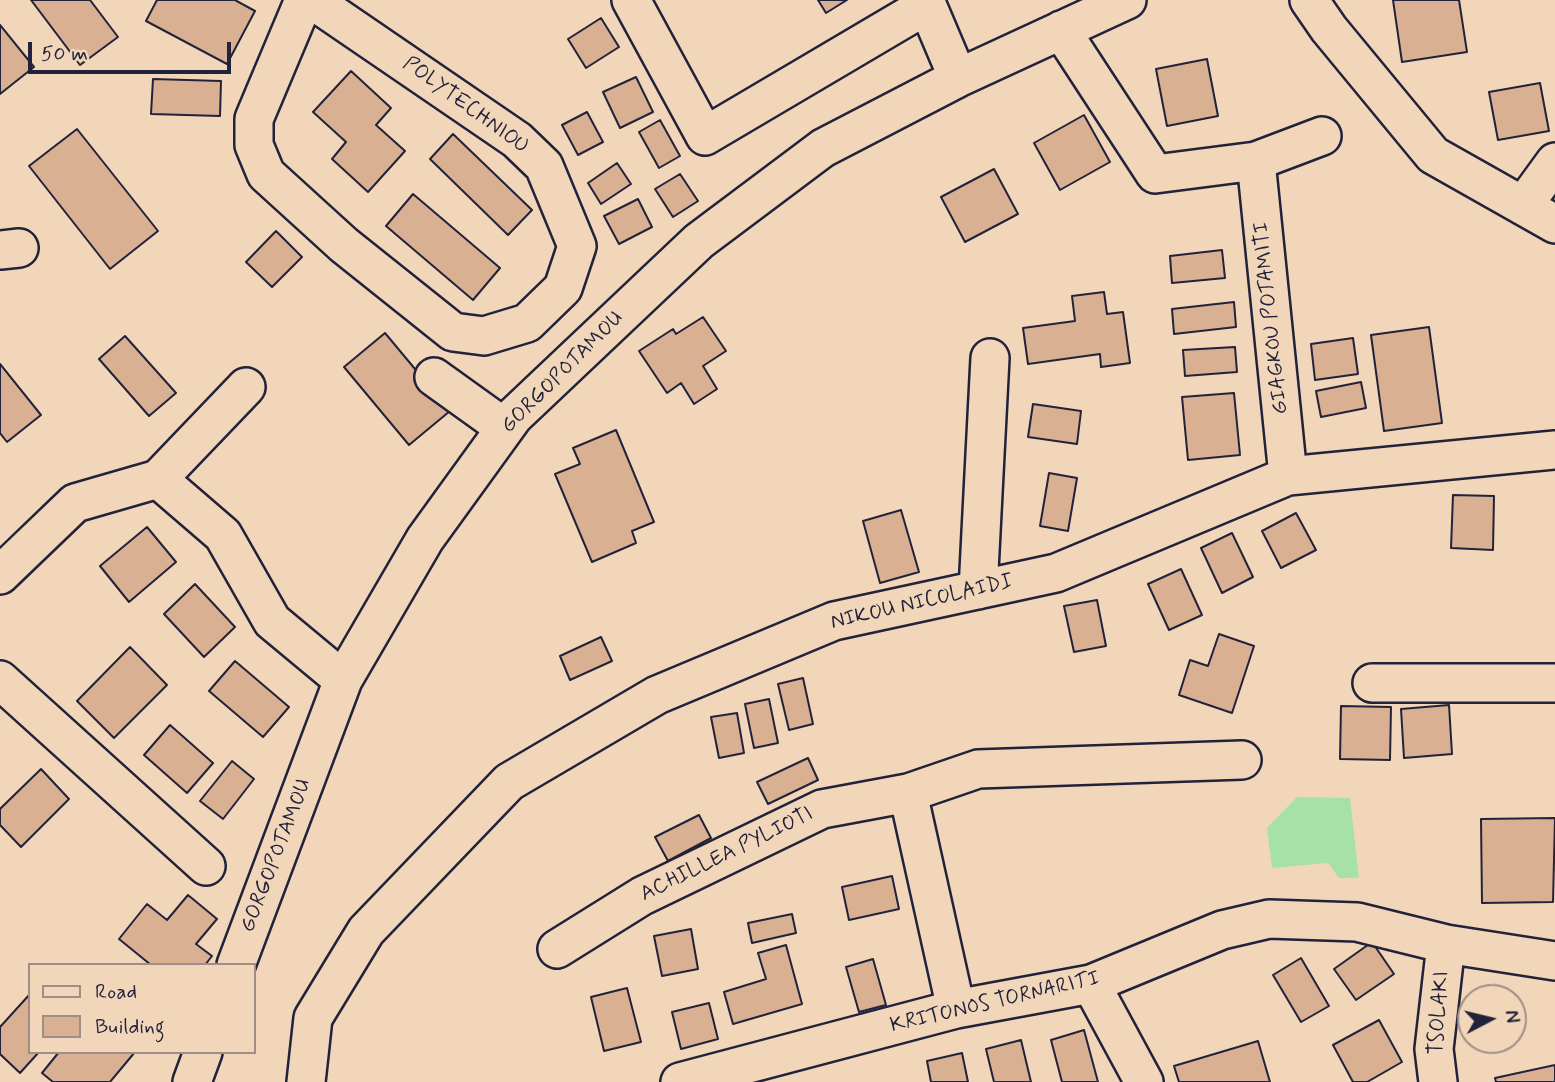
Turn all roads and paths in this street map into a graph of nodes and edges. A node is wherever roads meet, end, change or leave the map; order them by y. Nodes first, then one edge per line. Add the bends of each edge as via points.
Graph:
1 (304, 0) edge
2 (312, 0) edge
3 (631, 0) edge
4 (1127, 0) edge
5 (1309, 0) edge
6 (926, 2) edge
7 (1061, 30) junction
8 (958, 78) junction
9 (1322, 136) dead end
10 (1256, 161) junction
11 (1555, 162) edge
12 (1523, 206) junction
13 (1555, 224) edge
14 (990, 358) dead end
15 (434, 377) dead end
16 (246, 387) dead end
17 (505, 428) junction
18 (1555, 450) edge
19 (1288, 476) junction
20 (158, 479) junction
21 (0, 575) edge
22 (978, 590) junction
23 (0, 680) edge
24 (343, 680) junction
25 (1372, 683) dead end
26 (1555, 683) edge
27 (1242, 760) dead end
28 (908, 793) junction
29 (206, 866) dead end
30 (1446, 944) junction
31 (557, 949) dead end
32 (1555, 961) edge
33 (237, 963) edge
34 (1091, 984) junction
35 (956, 1009) junction
36 (202, 1054) edge
37 (192, 1082) edge
38 (306, 1082) edge
39 (680, 1082) edge
40 (1144, 1082) edge
41 (1438, 1082) edge

1 - 2 street, POLYTECHNIOU via 254,119 254,145 266,174 344,245 453,332 484,336 527,323 563,288 577,246 544,166 517,140
3 - 6 street via 705,136
4 - 7 street, GORGOPOTAMOU
5 - 12 street via 1433,155
6 - 8 street
7 - 8 street, GORGOPOTAMOU
7 - 10 street via 1155,174
8 - 17 street, GORGOPOTAMOU via 823,148 699,241
9 - 10 street
10 - 19 street, GIAGKOU POTAMITI
11 - 12 street
12 - 13 street
14 - 22 street
15 - 17 street
16 - 20 street
17 - 24 street, GORGOPOTAMOU via 425,538
18 - 19 street, NIKOU NICOLAIDI
19 - 22 street, NIKOU NICOLAIDI via 1056,573
20 - 21 street via 75,503
20 - 24 street via 223,535 272,621
22 - 38 street, NIKOU NICOLAIDI via 834,621 657,695 509,782 366,931 313,1018
23 - 29 street
24 - 33 street, GORGOPOTAMOU
25 - 26 street
27 - 28 street, ACHILLEA PYLIOTI via 978,769
28 - 31 street, ACHILLEA PYLIOTI via 822,809 642,896
28 - 35 street
30 - 32 street, KRITONOS TORNARITI
30 - 34 street, KRITONOS TORNARITI via 1357,922 1269,919 1222,930
30 - 41 street, TSOLAKI via 1434,1049
34 - 35 street, KRITONOS TORNARITI
34 - 40 street
35 - 39 street, KRITONOS TORNARITI
36 - 37 street

